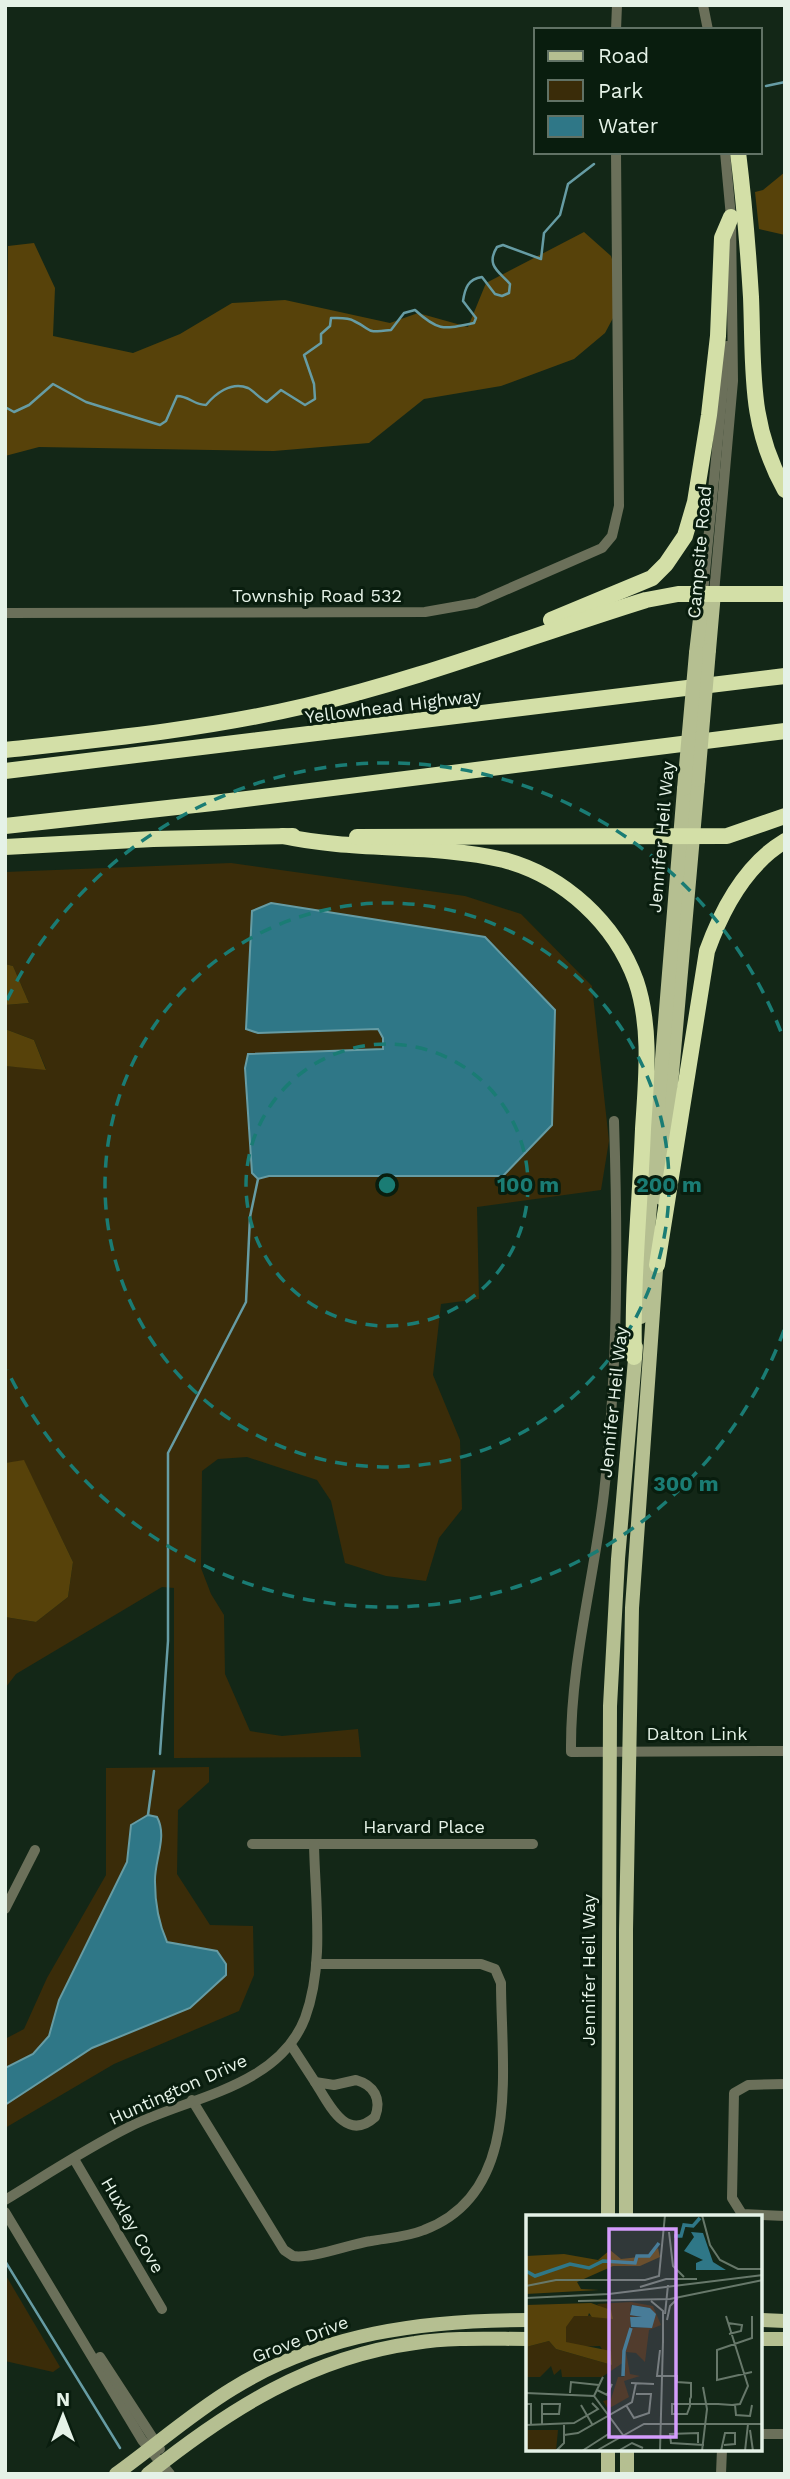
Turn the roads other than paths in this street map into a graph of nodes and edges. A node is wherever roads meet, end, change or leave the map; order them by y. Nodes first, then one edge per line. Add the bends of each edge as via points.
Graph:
1 (617, 5) edge
2 (703, 5) edge
3 (616, 28) edge
4 (708, 28) edge
5 (616, 154) edge
6 (725, 154) edge
7 (738, 154) edge
8 (731, 217) junction
9 (785, 490) edge
10 (708, 593) junction
11 (785, 594) edge
12 (5, 613) edge
13 (703, 652) junction
14 (439, 666) junction
15 (785, 676) edge
16 (785, 731) edge
17 (5, 750) edge
18 (5, 771) edge
19 (785, 817) edge
20 (5, 826) edge
21 (282, 836) junction
22 (687, 837) junction
23 (785, 841) edge
24 (5, 847) edge
25 (614, 1121) dead end
26 (657, 1265) junction
27 (634, 1357) junction
28 (609, 1750) junction
29 (628, 1750) junction
30 (785, 1751) edge
31 (571, 1752) joint
32 (314, 1843) junction
33 (252, 1844) dead end
34 (533, 1844) dead end
35 (35, 1850) dead end
36 (5, 1909) edge
37 (316, 1964) junction
38 (291, 2045) junction
39 (315, 2082) junction
40 (785, 2084) edge
41 (192, 2100) junction
42 (74, 2159) junction
43 (5, 2200) edge
44 (5, 2212) edge
45 (608, 2215) edge
46 (626, 2215) edge
47 (746, 2215) edge
48 (762, 2215) edge
49 (785, 2216) edge
50 (162, 2309) dead end
51 (526, 2320) edge
52 (762, 2320) edge
53 (785, 2320) edge
54 (526, 2339) edge
55 (762, 2339) edge
56 (785, 2339) edge
57 (762, 2434) edge
58 (785, 2434) edge
59 (154, 2446) junction
60 (608, 2451) edge
61 (627, 2451) edge
62 (722, 2451) edge
63 (167, 2468) edge
64 (116, 2474) edge
65 (148, 2474) edge
66 (608, 2474) edge
67 (627, 2474) edge
68 (721, 2474) edge

1 - 3 street
2 - 4 street
5 - 12 street, Township Road 532 via 619,506 611,536 602,548 476,603 425,612
6 - 8 street, Campsite Road
7 - 9 highway via 748,229 758,425 772,468
8 - 10 street, Campsite Road via 733,381
8 - 14 highway via 722,238 718,336 695,502 676,551 660,571 641,584
10 - 11 highway
10 - 13 main road, Campsite Road
10 - 14 highway via 646,600
13 - 22 main road, Campsite Road, bridge via 698,780
13 - 22 main road, Jennifer Heil Way, bridge via 684,789
14 - 17 highway via 307,705 237,720
15 - 18 highway, Yellowhead Highway
16 - 20 highway
19 - 22 highway via 726,836
21 - 22 highway
21 - 24 highway
21 - 27 highway via 317,844 505,861 558,883 609,932 636,983 646,1042
22 - 26 main road, Jennifer Heil Way
22 - 27 main road, Jennifer Heil Way
23 - 26 highway via 734,893 707,951
25 - 31 street, Jennifer Heil Way via 614,1393 603,1496 573,1679
26 - 29 main road, Jennifer Heil Way via 637,1508
27 - 28 main road, Jennifer Heil Way
28 - 29 street, Dalton Link
28 - 31 street, Dalton Link
28 - 45 main road, Jennifer Heil Way
29 - 30 street, Dalton Link
29 - 46 main road, Jennifer Heil Way
32 - 33 street, Harvard Place
32 - 34 street, Harvard Place
32 - 37 street, Huntington Drive
35 - 36 street
37 - 38 street, Huntington Drive via 304,2019
37 - 41 street via 481,1964 495,1969 501,1983 500,2128 491,2165 474,2193 451,2215 424,2230 293,2256 284,2250
38 - 39 street
38 - 41 street, Huntington Drive via 256,2074
39 - 39 street via 346,2124 361,2126 375,2117 376,2093 364,2082
40 - 47 street via 748,2085 737,2089 732,2103 733,2204
41 - 42 street, Huntington Drive via 130,2126
42 - 43 street, Huntington Drive
42 - 50 street, Huxley Cove
44 - 59 street
48 - 49 street
51 - 59 main road, Grove Drive via 412,2325 339,2341 233,2388
52 - 53 main road
54 - 63 main road, Grove Drive via 415,2343 314,2369 256,2397
55 - 56 main road
57 - 58 street
59 - 63 street
59 - 64 main road, Grove Drive
60 - 66 main road
61 - 67 main road
62 - 68 street
63 - 65 main road, Grove Drive

